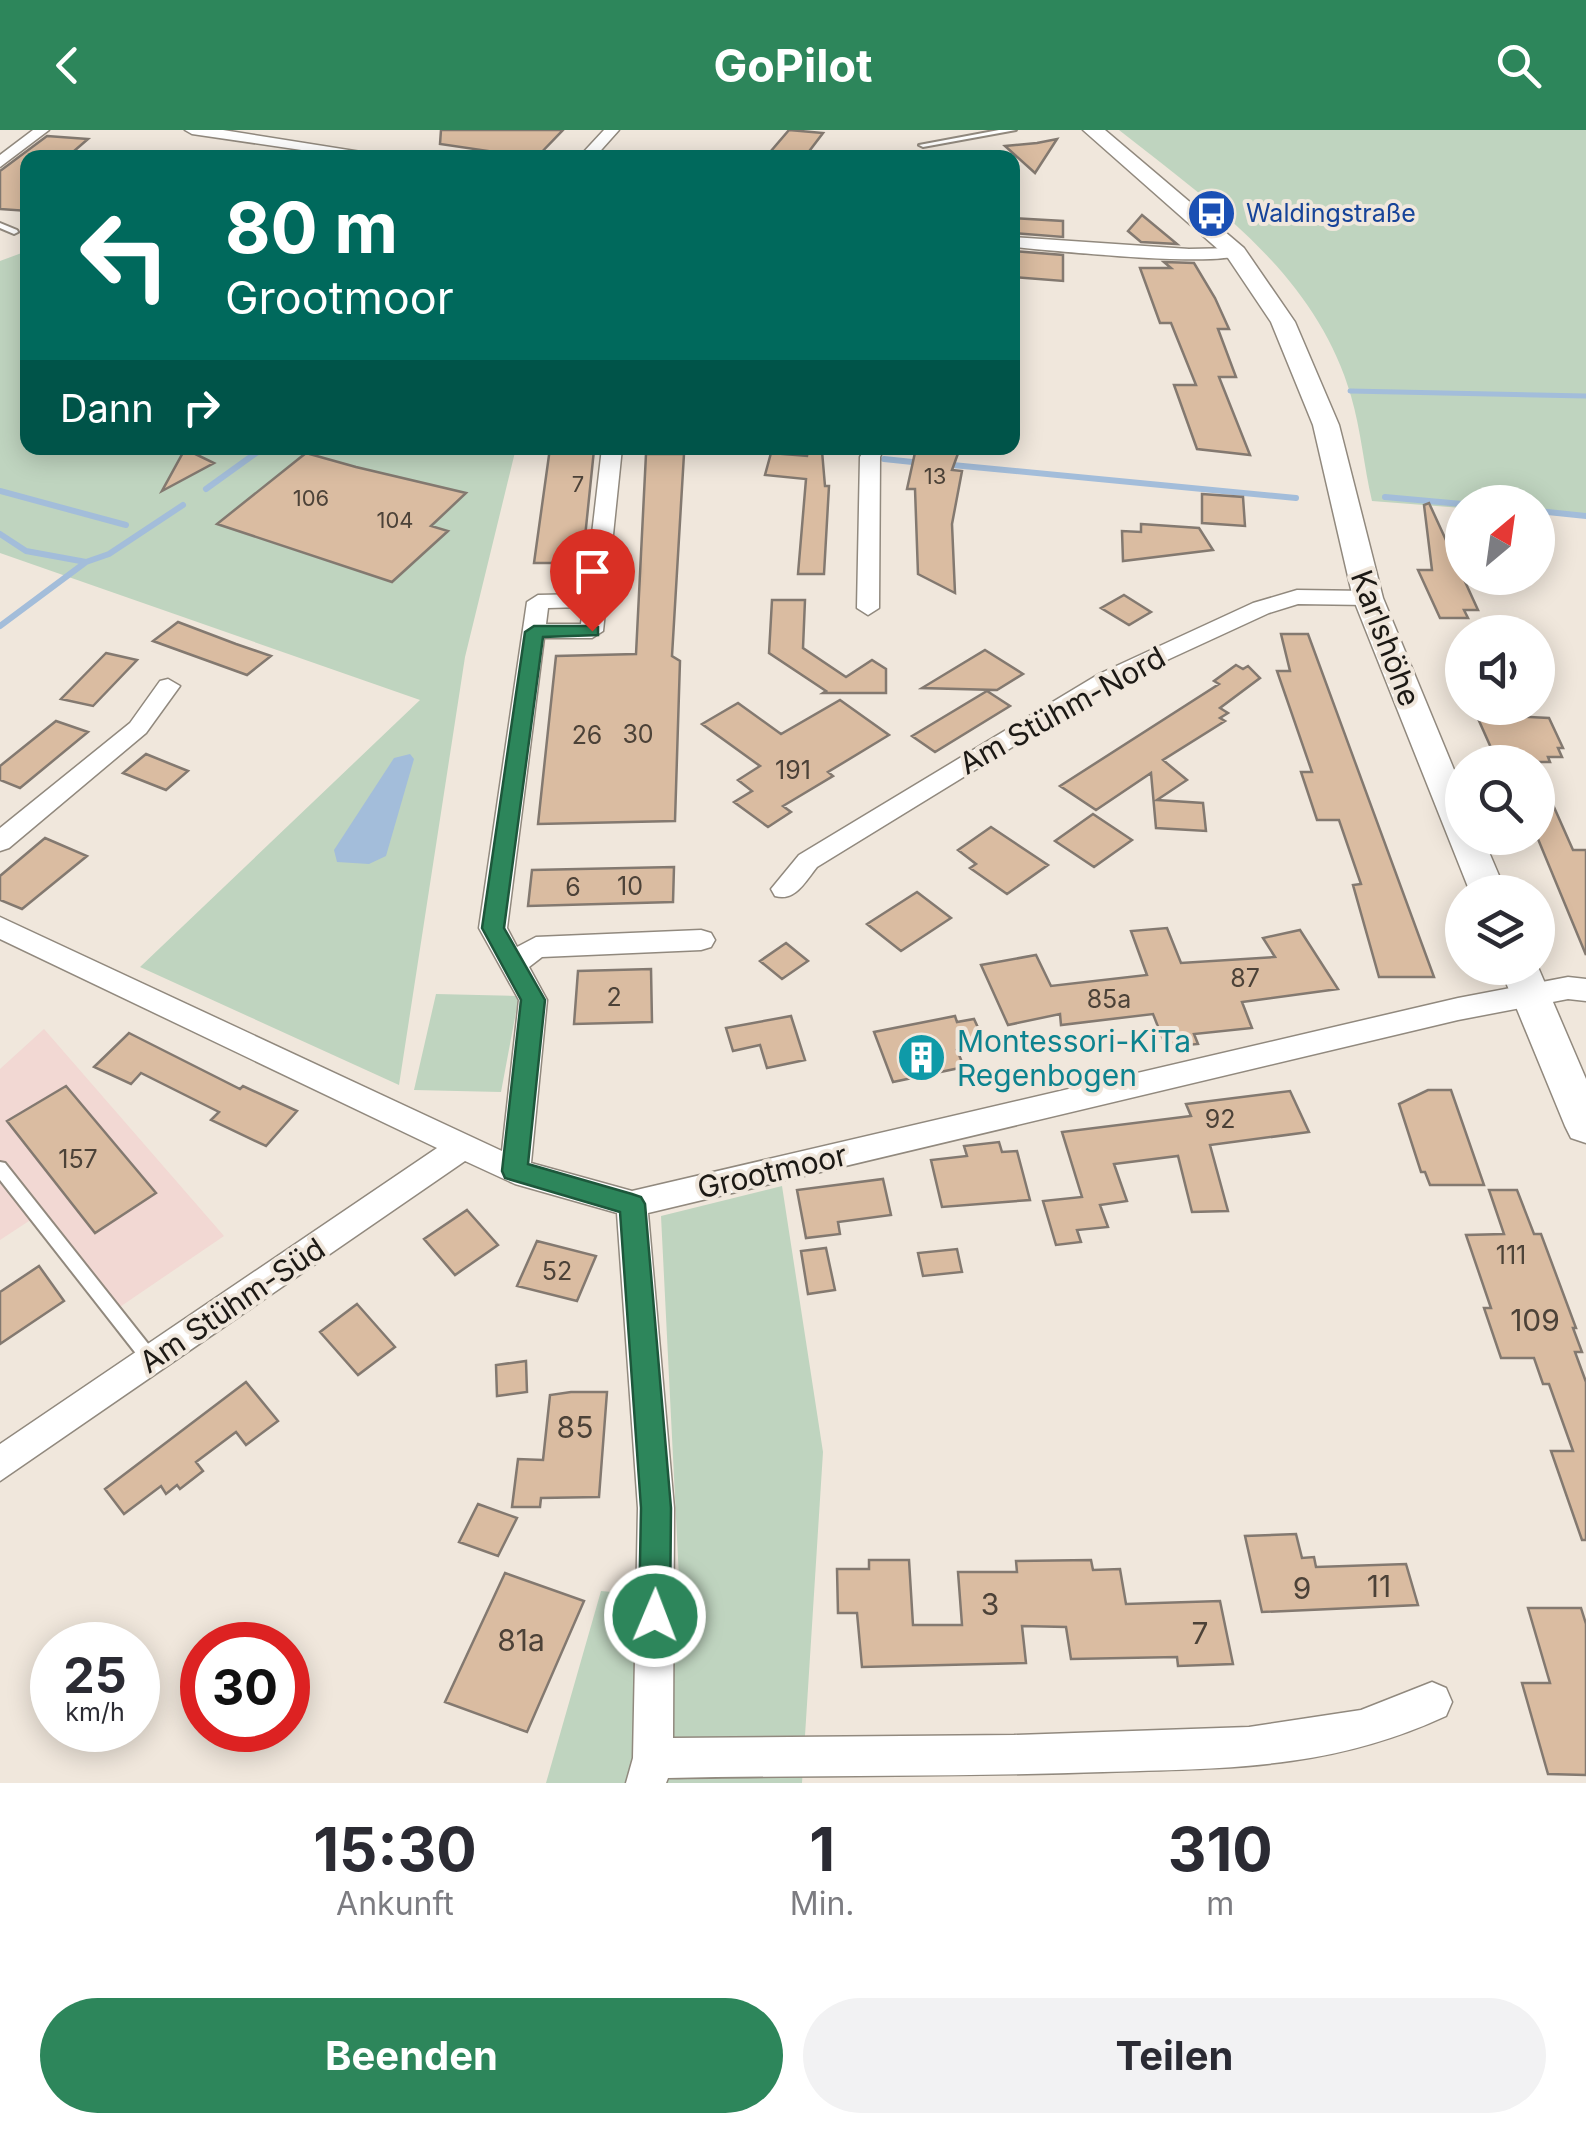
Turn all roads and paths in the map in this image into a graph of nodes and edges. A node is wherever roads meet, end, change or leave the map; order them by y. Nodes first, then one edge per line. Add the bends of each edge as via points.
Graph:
1 (42, 130) edge
2 (192, 130) edge
3 (612, 130) edge
4 (1012, 130) edge
5 (1094, 130) edge
6 (923, 145) dead end
7 (324, 150) edge
8 (593, 150) edge
9 (0, 162) edge
10 (0, 225) edge
11 (14, 232) dead end
12 (1020, 243) edge
13 (1236, 253) junction
14 (611, 455) edge
15 (870, 455) edge
16 (1368, 598) junction
17 (868, 608) dead end
18 (168, 686) dead end
19 (1445, 788) edge
20 (0, 842) edge
21 (784, 889) dead end
22 (0, 928) edge
23 (700, 940) dead end
24 (512, 964) junction
25 (1509, 985) edge
26 (1527, 985) edge
27 (1552, 985) edge
28 (1586, 990) edge
29 (1586, 1126) edge
30 (464, 1146) junction
31 (0, 1168) edge
32 (514, 1171) junction
33 (632, 1204) junction
34 (151, 1361) junction
35 (0, 1464) edge
36 (1432, 1702) dead end
37 (649, 1771) edge

1 - 9 street
2 - 7 street
3 - 8 street
4 - 6 lane
5 - 13 main road, Karlshöhe
10 - 11 lane
12 - 13 street
13 - 16 main road, Karlshöhe via 1298,351 1326,425
14 - 24 street via 592,631 534,632 493,928
15 - 17 street
16 - 19 main road, Karlshöhe
16 - 21 street, Am Stühm-Nord via 1297,597 1261,608 1107,679 808,861
18 - 20 street via 138,728
22 - 30 street, Grootmoor
23 - 24 street via 536,947
24 - 32 street via 533,1000
25 - 33 street, Grootmoor
26 - 29 main road
27 - 28 street, Grootmoor
30 - 32 street, Grootmoor
30 - 34 street, Am Stühm-Süd
31 - 34 lane
32 - 33 street, Grootmoor
33 - 37 street via 656,1508
34 - 35 street, Am Stühm-Süd
36 - 37 street via 1396,1722 1289,1745

